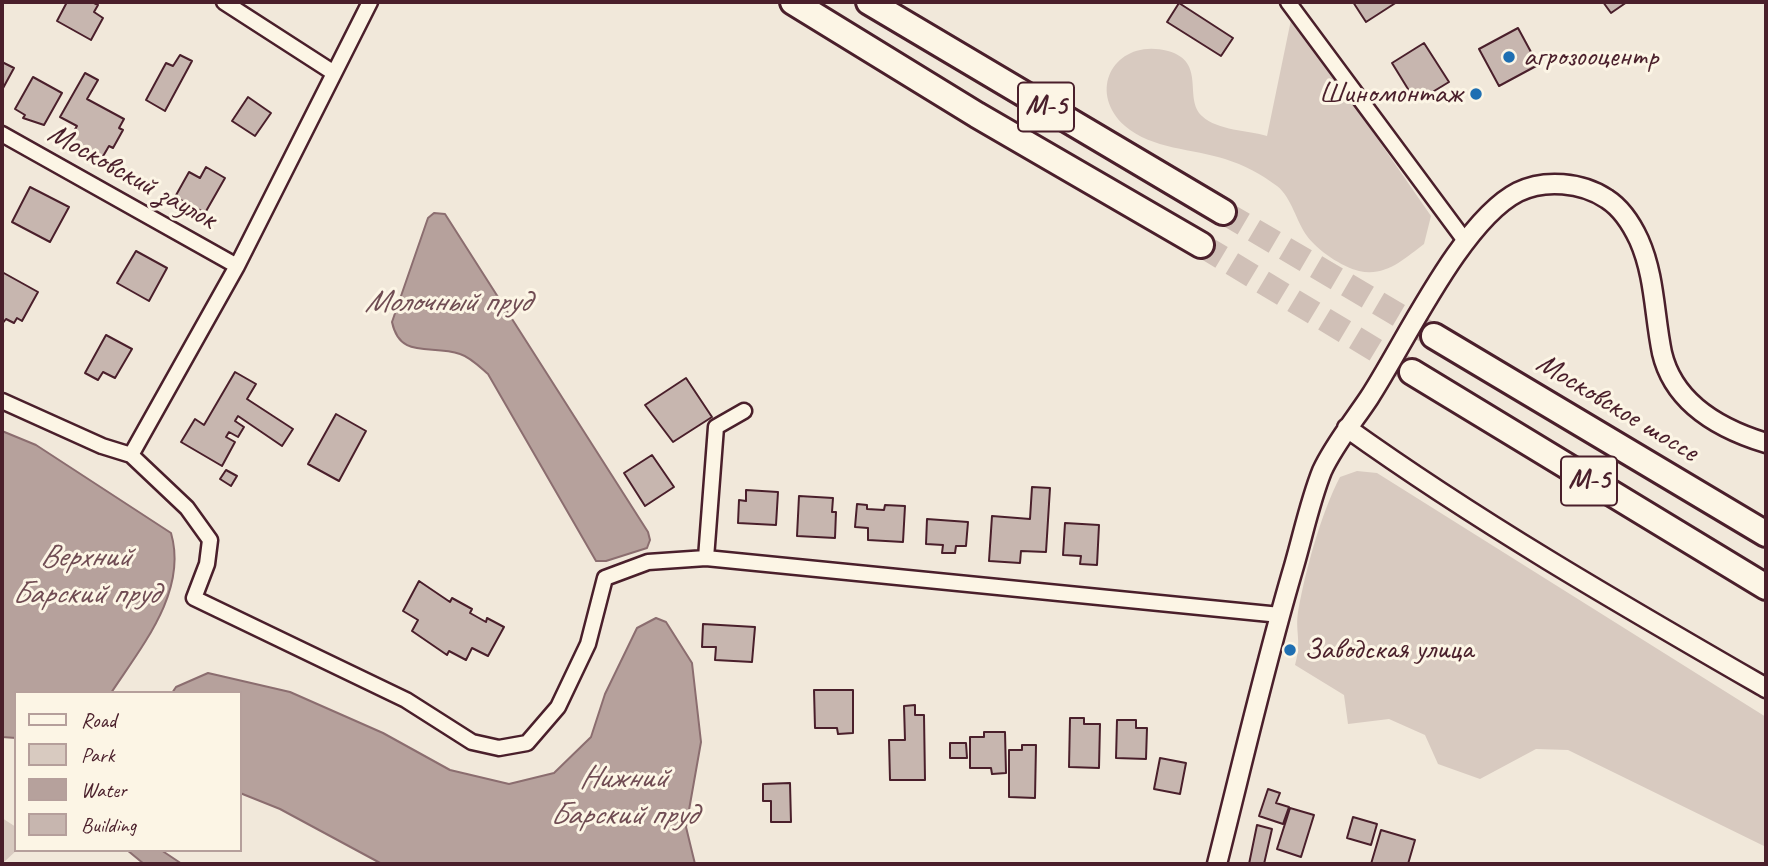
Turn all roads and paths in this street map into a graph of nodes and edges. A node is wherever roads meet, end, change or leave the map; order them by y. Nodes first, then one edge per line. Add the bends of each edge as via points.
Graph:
1 (224, 2) edge
2 (370, 2) edge
3 (793, 2) edge
4 (869, 2) edge
5 (1288, 2) edge
6 (334, 73) junction
7 (2, 134) edge
8 (1223, 212) tunnel mouth
9 (1466, 242) junction
10 (1201, 245) tunnel mouth
11 (237, 266) junction
12 (1434, 336) tunnel mouth
13 (1412, 372) tunnel mouth
14 (2, 401) edge
15 (744, 411) dead end
16 (1347, 428) junction
17 (1766, 443) edge
18 (131, 455) junction
19 (1766, 534) edge
20 (706, 558) junction
21 (1766, 587) edge
22 (1280, 614) junction
23 (1766, 688) edge
24 (1217, 864) edge

1 - 6 street
2 - 6 street
3 - 10 highway, М-5
4 - 8 highway, М-5
5 - 9 street
6 - 11 street
7 - 11 street, Московский заулок
9 - 16 street
9 - 17 street via 1518,192 1563,184 1587,188 1607,199 1635,232 1648,260 1662,353 1680,391 1712,421
11 - 18 street
12 - 19 highway, Московское шоссе / М-5
13 - 21 highway, М-5
14 - 18 street
15 - 20 street via 716,427
16 - 22 street via 1322,471
16 - 23 street via 1602,593
18 - 20 street via 187,508 210,540 194,598 406,700 472,742 499,748 527,743 558,707 588,644 605,578 648,562
20 - 22 street
22 - 24 street

